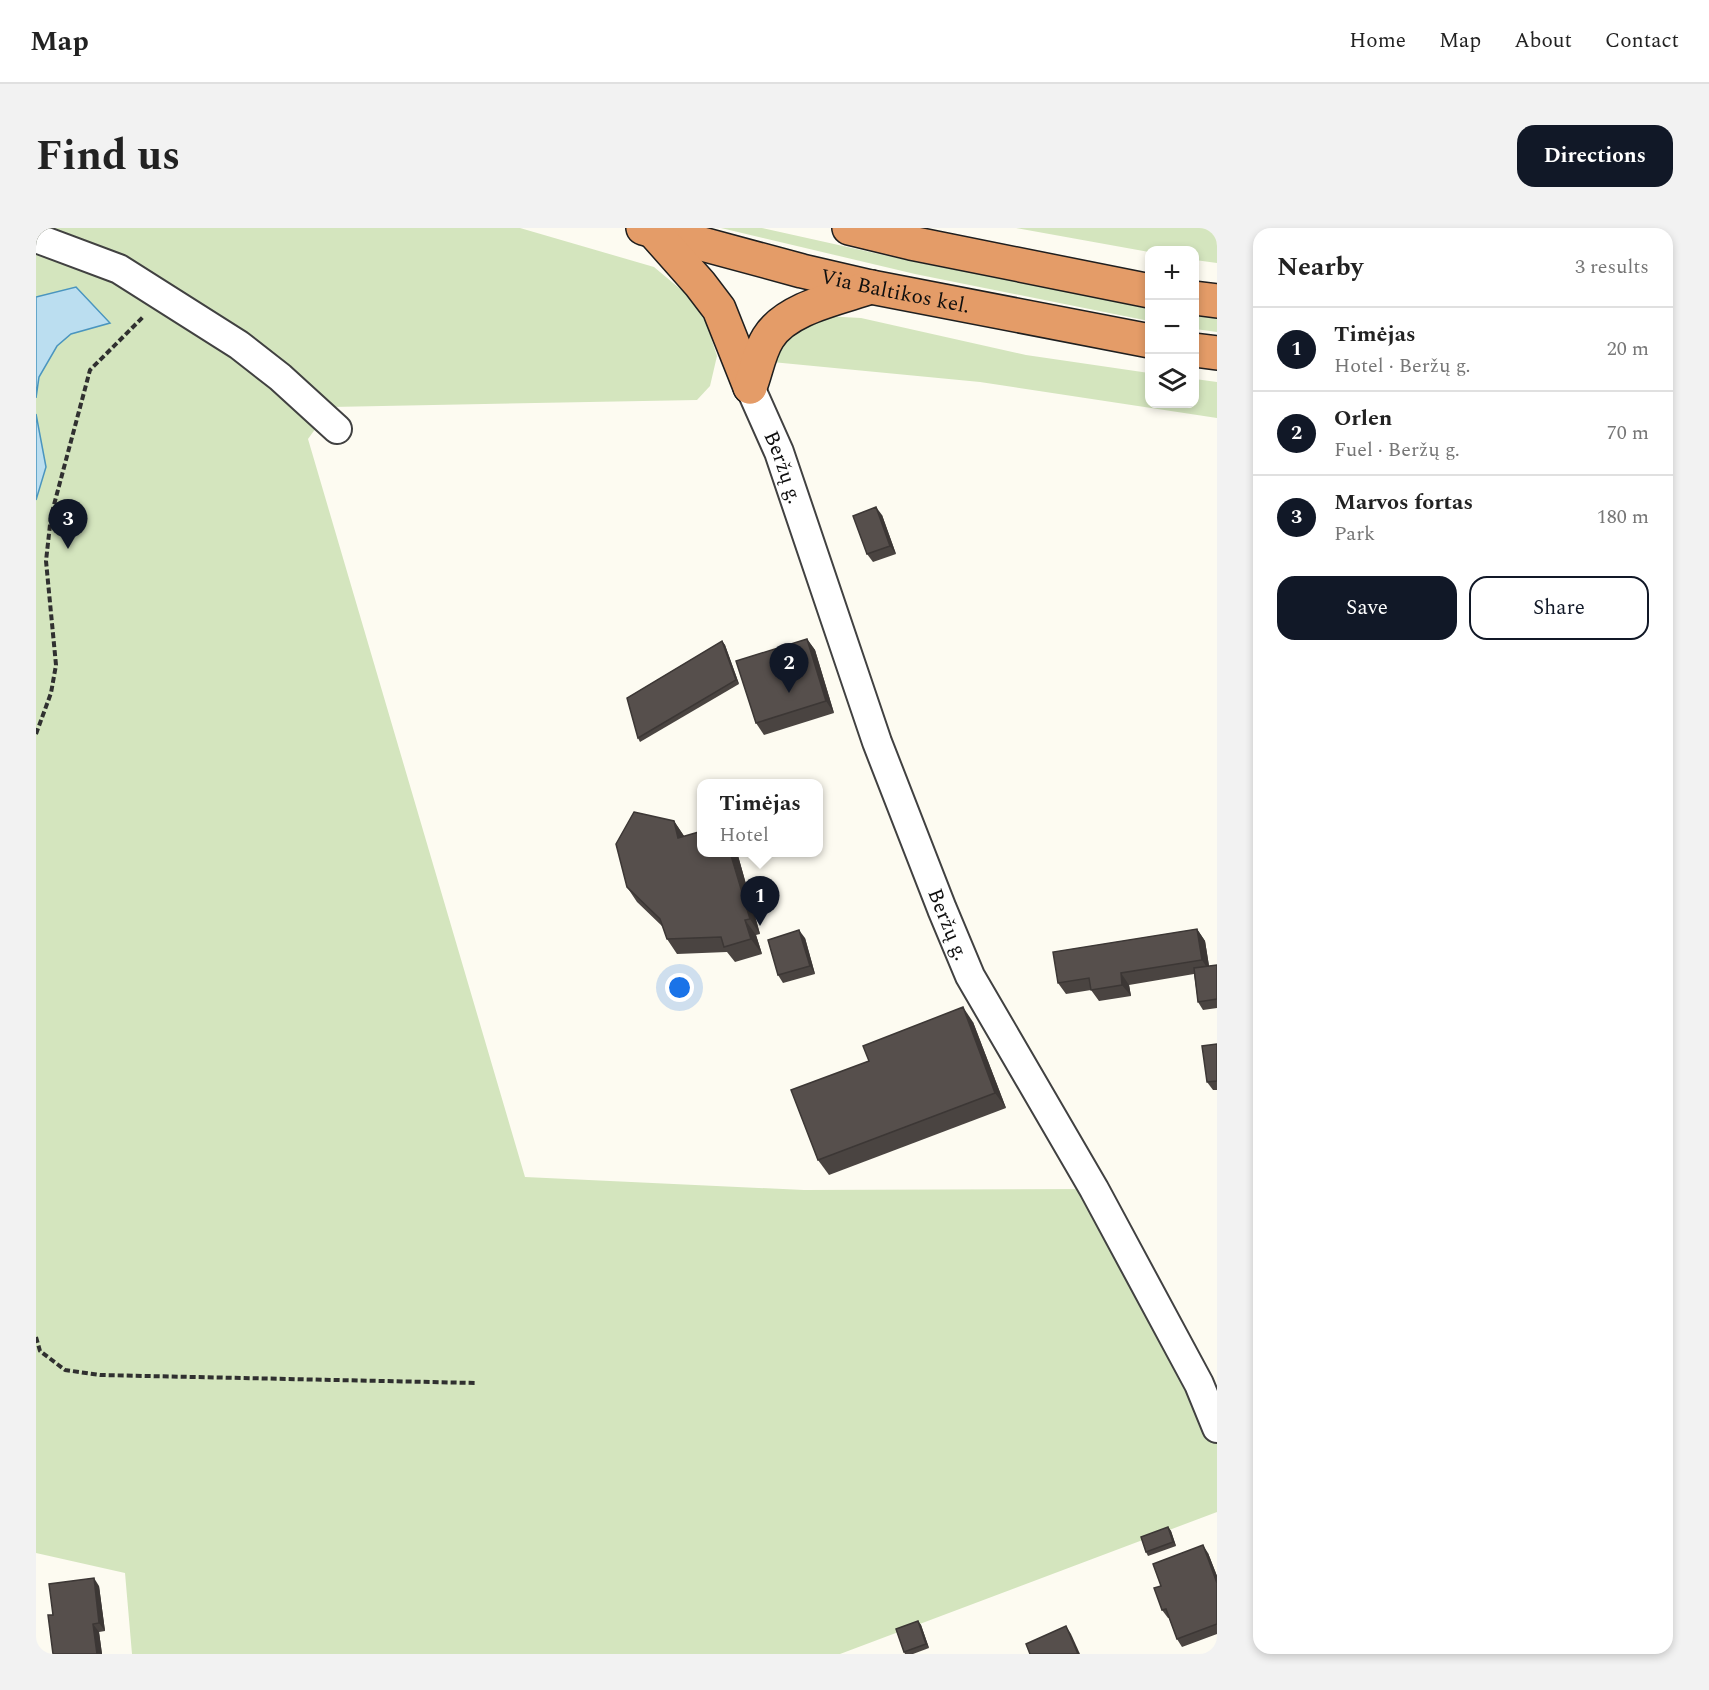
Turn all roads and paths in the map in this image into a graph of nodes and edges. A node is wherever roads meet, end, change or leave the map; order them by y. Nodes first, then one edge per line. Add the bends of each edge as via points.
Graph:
1 (849, 228) edge
2 (648, 229) edge
3 (36, 238) edge
4 (871, 287) junction
5 (1145, 290) edge
6 (163, 297) junction
7 (1199, 299) edge
8 (1217, 301) edge
9 (1145, 340) edge
10 (1199, 351) edge
11 (1217, 353) edge
12 (750, 387) junction
13 (337, 429) dead end
14 (36, 734) edge
15 (36, 1337) edge
16 (477, 1383) dead end
17 (1217, 1428) edge

1 - 5 highway
2 - 4 highway, Via Baltikos kel.
2 - 12 highway via 719,309
3 - 6 street via 119,269
4 - 9 highway, Via Baltikos kel.
4 - 12 highway via 787,318 768,338
6 - 13 street via 239,345
6 - 14 path via 90,370 51,516 46,561 56,665
7 - 8 highway
10 - 11 highway
12 - 17 street, Beržų g. via 780,452 877,742 970,976 1094,1189 1199,1384
15 - 16 path via 40,1351 65,1370 100,1375

